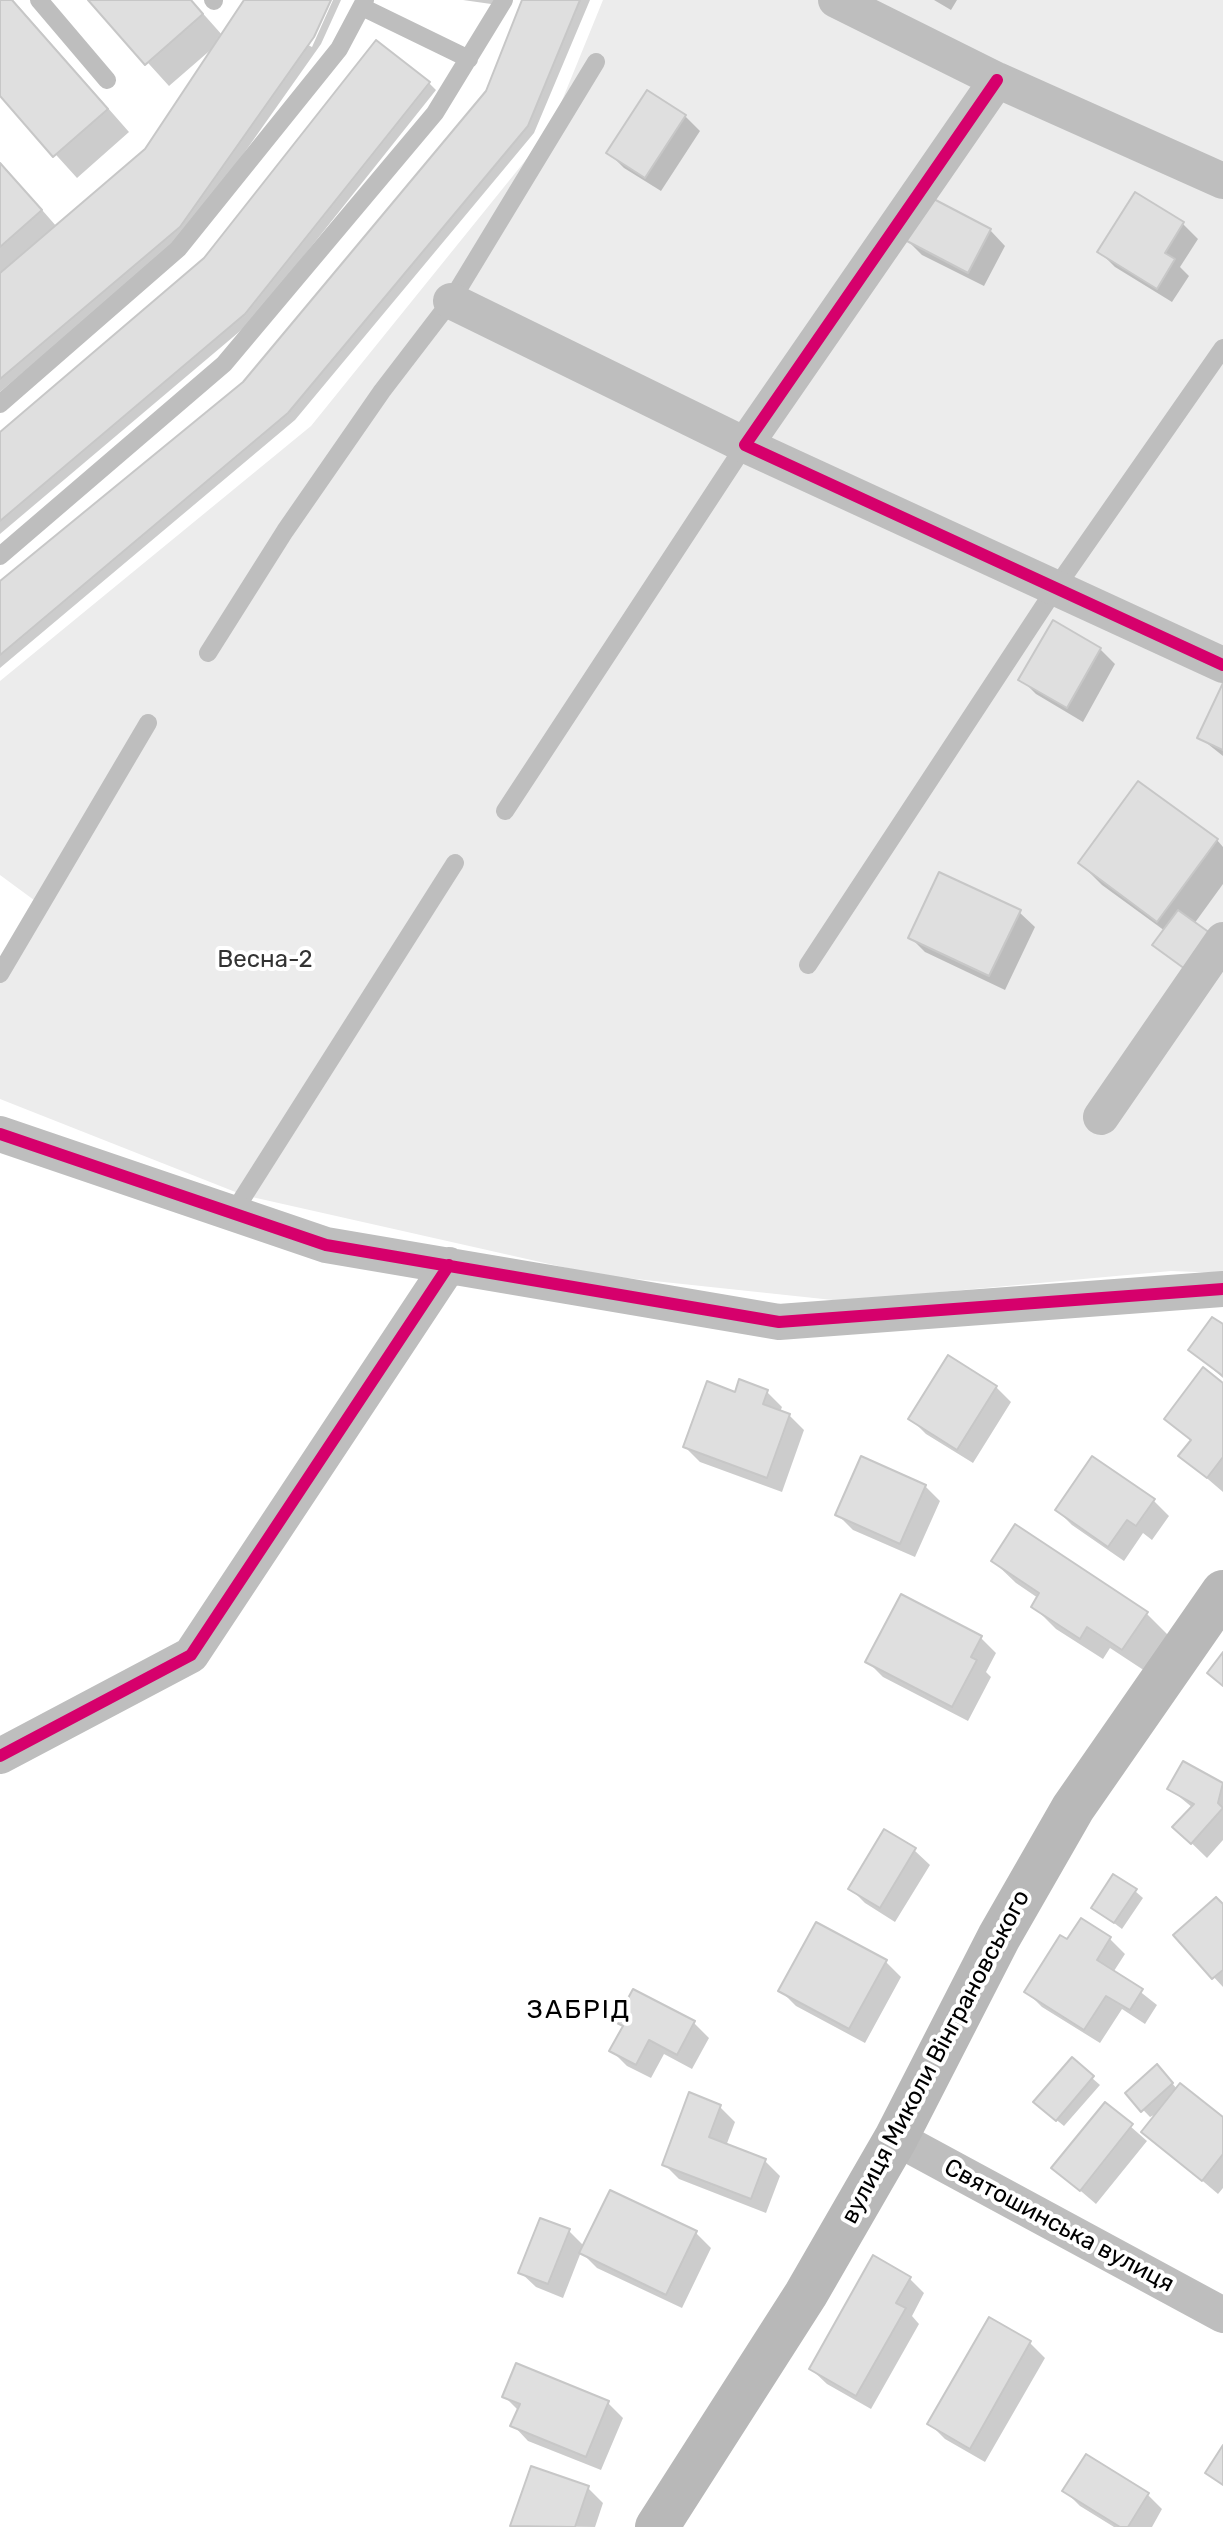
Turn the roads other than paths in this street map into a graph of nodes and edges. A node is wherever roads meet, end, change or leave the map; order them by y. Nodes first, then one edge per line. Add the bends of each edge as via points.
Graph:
1 (39, 0) edge
2 (504, 0) edge
3 (836, 0) edge
4 (363, 4) edge
5 (469, 59) junction
6 (596, 62) dead end
7 (107, 80) dead end
8 (997, 80) junction
9 (1223, 181) edge
10 (451, 301) junction
11 (1223, 348) edge
12 (0, 404) edge
13 (745, 445) junction
14 (0, 556) edge
15 (1055, 589) junction
16 (208, 653) dead end
17 (1223, 665) edge
18 (148, 723) dead end
19 (505, 811) dead end
20 (455, 863) dead end
21 (1223, 940) edge
22 (808, 965) dead end
23 (0, 974) edge
24 (1101, 1117) dead end
25 (0, 1134) edge
26 (233, 1213) junction
27 (449, 1265) junction
28 (1223, 1289) edge
29 (1223, 1592) edge
30 (0, 1756) edge
31 (896, 2138) junction
32 (1223, 2315) edge
33 (657, 2527) edge

1 - 7 lane
2 - 5 lane
3 - 8 street
4 - 5 lane
4 - 12 lane via 339,49 178,249
5 - 14 lane via 435,113 224,364
6 - 10 lane
8 - 9 street
8 - 13 street
10 - 13 street
10 - 16 lane via 356,429
11 - 15 lane
13 - 15 street
13 - 19 lane
15 - 17 street
15 - 22 lane
18 - 23 lane
20 - 26 lane
21 - 24 street
25 - 26 street
26 - 27 street via 326,1245
27 - 28 street via 779,1322
27 - 30 street via 191,1655
29 - 31 main road, вулиця Миколи Вінграновського via 1073,1808 999,1937
31 - 32 street, Святошинська вулиця
31 - 33 main road, вулиця Миколи Вінграновського via 806,2294

